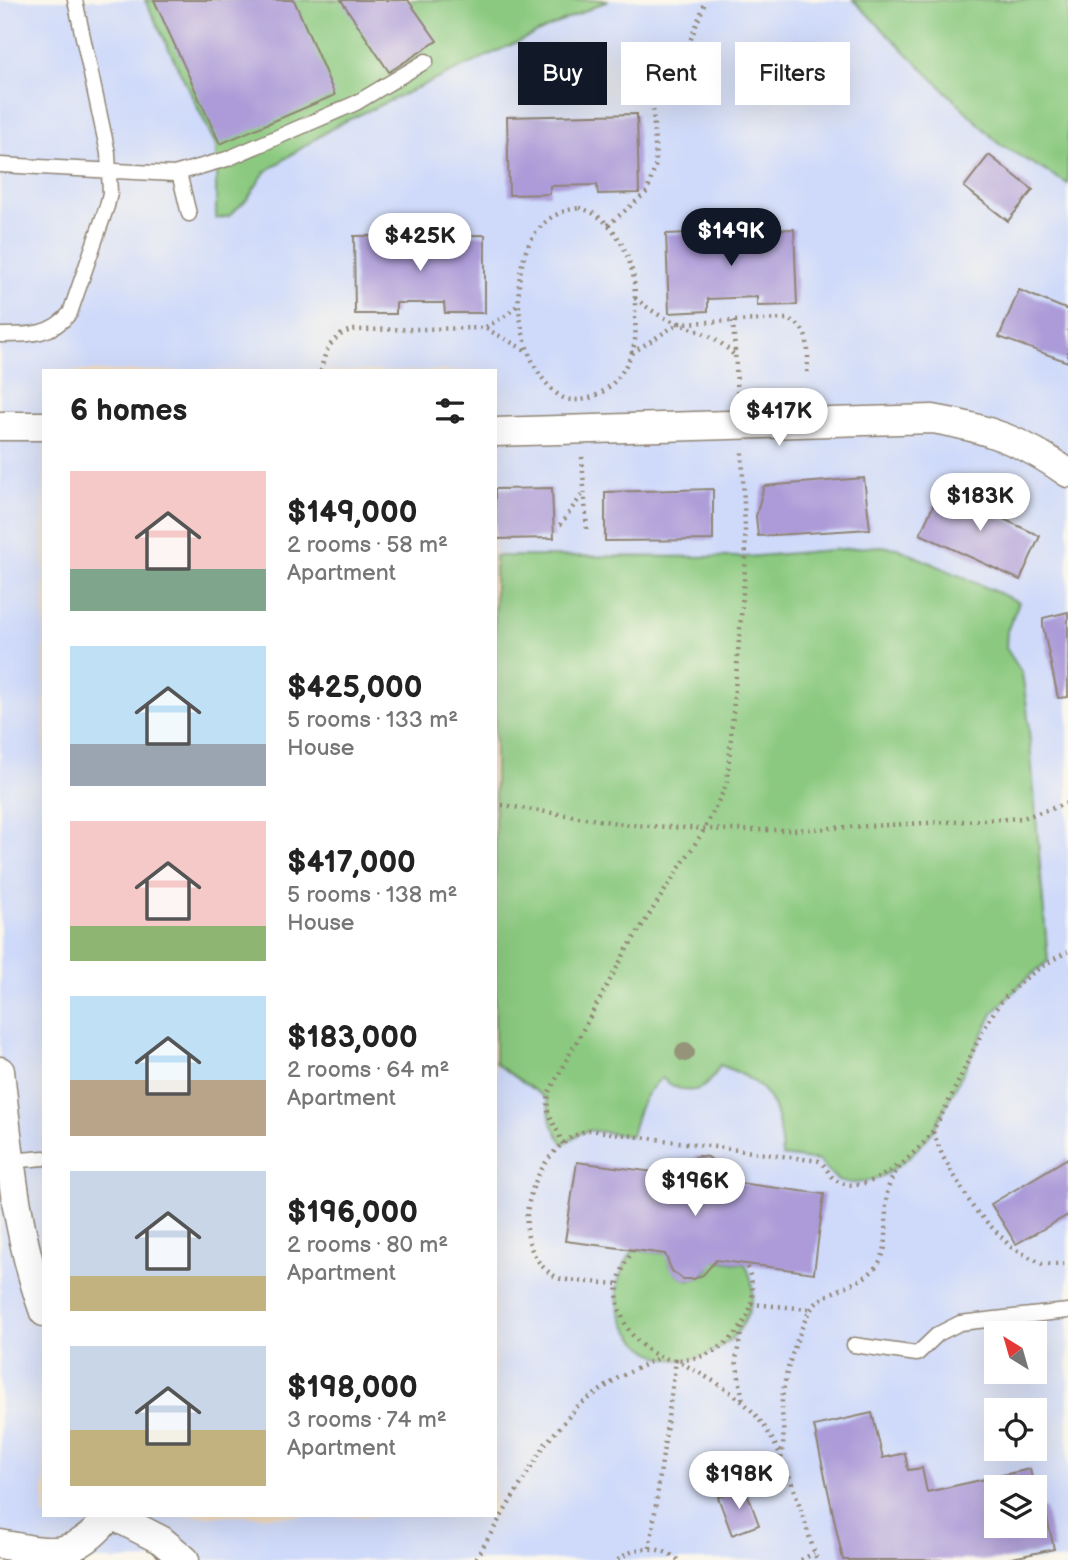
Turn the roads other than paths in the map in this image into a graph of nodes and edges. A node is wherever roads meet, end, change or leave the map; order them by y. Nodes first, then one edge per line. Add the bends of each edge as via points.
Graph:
1 (75, 0) edge
2 (426, 61) dead end
3 (0, 165) edge
4 (108, 171) junction
5 (179, 173) junction
6 (188, 214) dead end
7 (0, 335) edge
8 (0, 426) edge
9 (42, 426) edge
10 (497, 432) edge
11 (1068, 472) edge
12 (0, 1071) edge
13 (42, 1158) edge
14 (10, 1161) junction
15 (42, 1306) edge
16 (1068, 1311) edge
17 (854, 1345) dead end
18 (111, 1517) edge
19 (114, 1517) edge
20 (0, 1544) edge
21 (185, 1560) edge

1 - 4 lane
2 - 5 lane via 356,103 227,159
3 - 4 lane
4 - 5 lane
4 - 7 lane via 107,206 70,313 61,324 42,333
5 - 6 lane
8 - 9 street
10 - 11 street via 933,419 1010,438
12 - 14 street
13 - 14 lane
14 - 15 street via 28,1263
16 - 17 lane via 960,1323 938,1334 917,1354
18 - 20 street via 73,1549 54,1553
19 - 21 street via 161,1540

